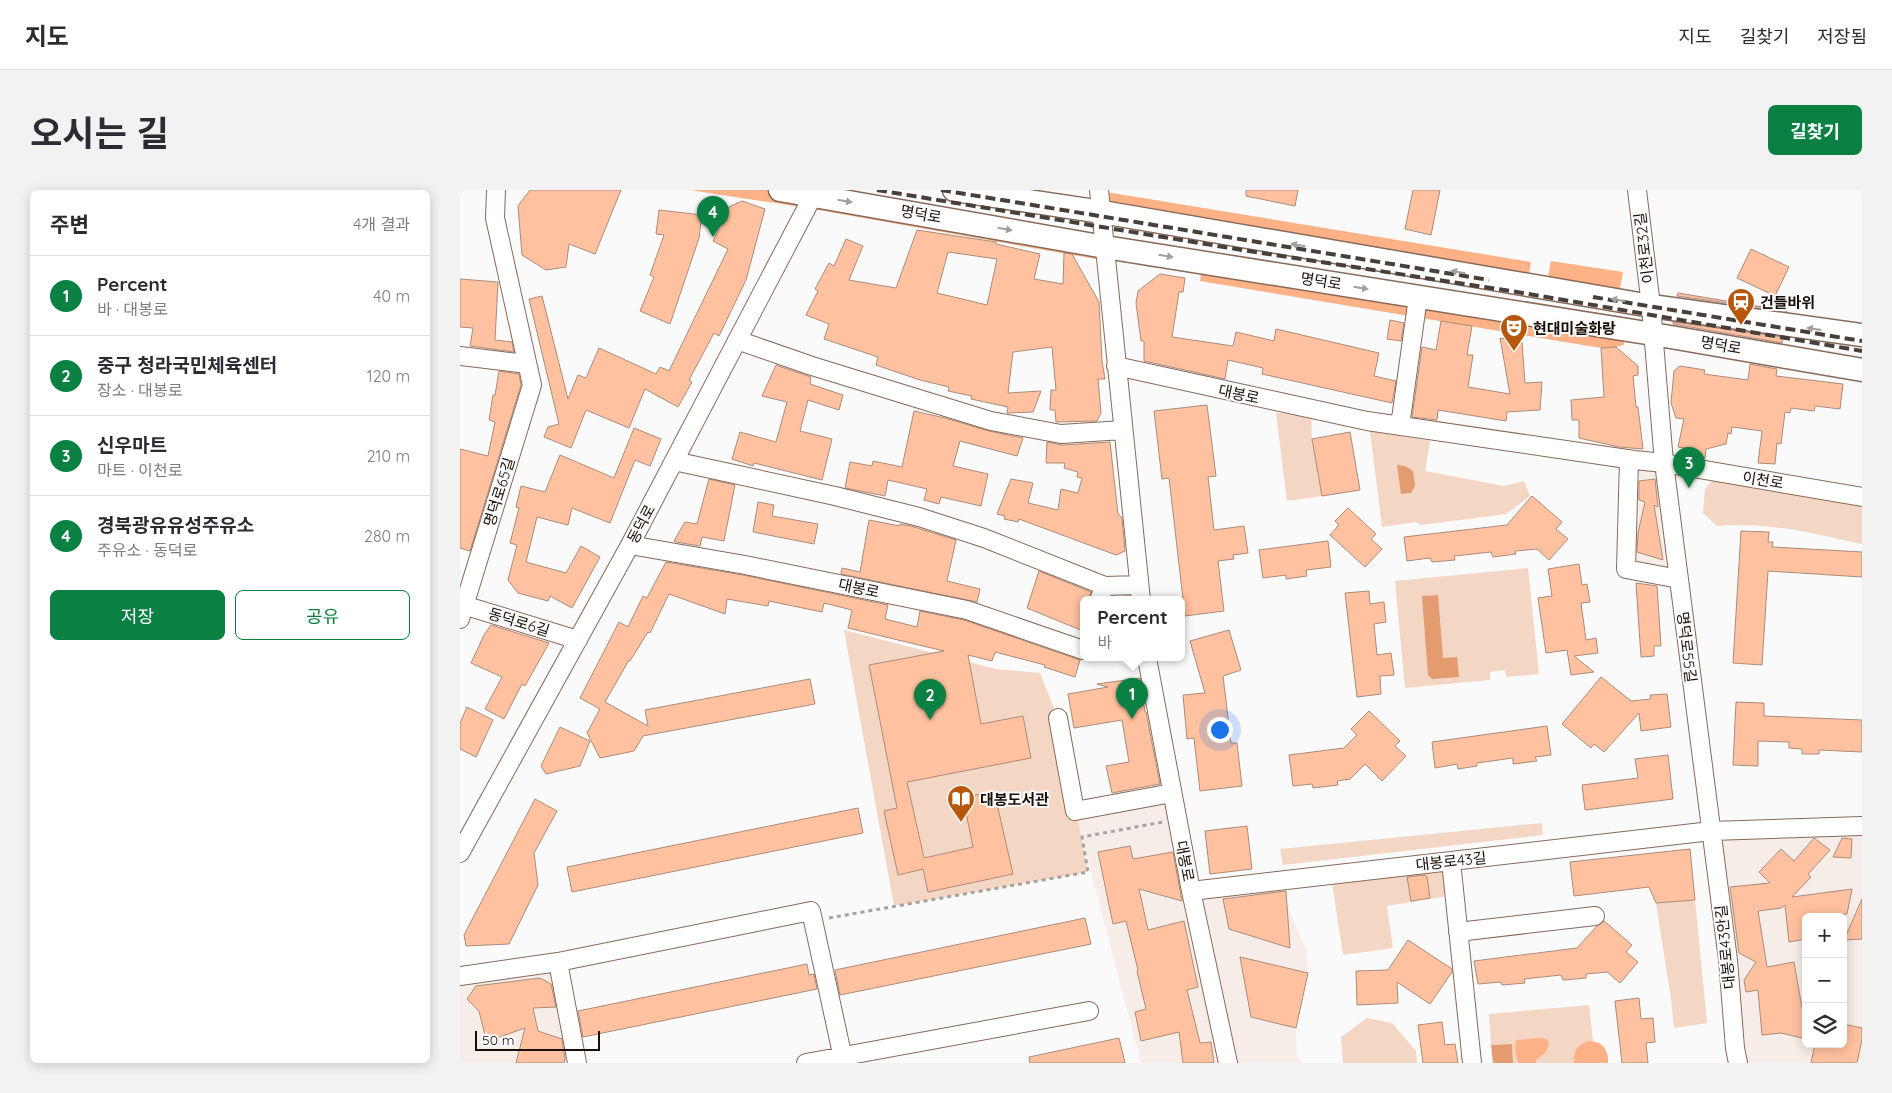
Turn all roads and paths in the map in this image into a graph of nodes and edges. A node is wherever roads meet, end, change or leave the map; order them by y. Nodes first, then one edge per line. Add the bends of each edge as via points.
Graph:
1 (496, 190) edge
2 (780, 190) edge
3 (954, 190) edge
4 (1637, 190) edge
5 (815, 193) edge
6 (1101, 201) edge
7 (1105, 246) junction
8 (1418, 297) junction
9 (1651, 306) junction
10 (1653, 334) junction
11 (1862, 335) edge
12 (737, 340) junction
13 (460, 356) edge
14 (527, 364) junction
15 (1116, 366) junction
16 (1862, 370) edge
17 (1400, 426) junction
18 (1123, 430) junction
19 (1629, 459) junction
20 (674, 461) junction
21 (1664, 462) junction
22 (1862, 497) edge
23 (630, 545) junction
24 (1679, 579) junction
25 (1102, 593) edge
26 (1140, 593) edge
27 (461, 609) edge
28 (578, 640) junction
29 (1080, 643) edge
30 (1148, 661) edge
31 (1058, 718) dead end
32 (1172, 793) junction
33 (1177, 819) junction
34 (1862, 826) edge
35 (1711, 831) junction
36 (460, 853) edge
37 (1451, 861) junction
38 (1191, 891) junction
39 (1595, 916) dead end
40 (813, 921) junction
41 (1458, 932) junction
42 (558, 962) junction
43 (460, 976) edge
44 (1089, 1011) dead end
45 (843, 1059) edge
46 (578, 1063) edge
47 (806, 1063) edge
48 (1228, 1063) edge
49 (1472, 1063) edge
50 (1738, 1063) edge

1 - 14 street, 명덕로65길 via 495,218
2 - 5 main road, 명덕로
3 - 6 main road, 명덕로
4 - 9 street, 이천로32길
5 -> 7 main road, 명덕로
5 - 12 street, 동덕로
6 - 7 street
9 -> 6 main road, 명덕로
7 -> 8 main road, 명덕로
7 - 15 street
8 - 10 main road, 명덕로
8 - 17 street
9 - 10 street, 명덕로55길
11 -> 9 main road, 명덕로
10 - 16 main road, 명덕로
10 - 21 street, 명덕로55길
12 - 18 street via 991,421 1061,434
12 - 20 street, 동덕로
13 - 14 street
14 - 27 street, 명덕로65길 via 532,385
15 - 17 street, 대봉로
15 - 18 street
17 - 19 street
18 - 26 street
19 - 21 street
19 - 24 street via 1626,569
20 - 23 street, 동덕로
20 - 25 street via 919,517 984,538
21 - 22 street, 이천로
21 - 24 street, 명덕로55길
23 - 28 street, 동덕로
23 - 29 street, 대봉로 via 967,610
24 - 35 street, 명덕로55길
25 - 26 street
27 - 28 street, 동덕로6길
28 - 36 street, 동덕로
30 - 32 street, 대봉로
31 - 32 street via 1075,811
32 - 33 street, 대봉로
33 - 38 street, 대봉로
33 - 40 path via 1082,837 1088,872
34 - 35 street, 대봉로43길
35 - 37 street, 대봉로43길
35 - 50 street, 대봉로43안길
37 - 38 street, 대봉로43길
37 - 41 street
38 - 48 street, 대봉로
39 - 41 street
40 - 42 street via 811,911
40 - 45 street
41 - 49 street
42 - 43 street
42 - 46 street
44 - 45 street
45 - 47 street

